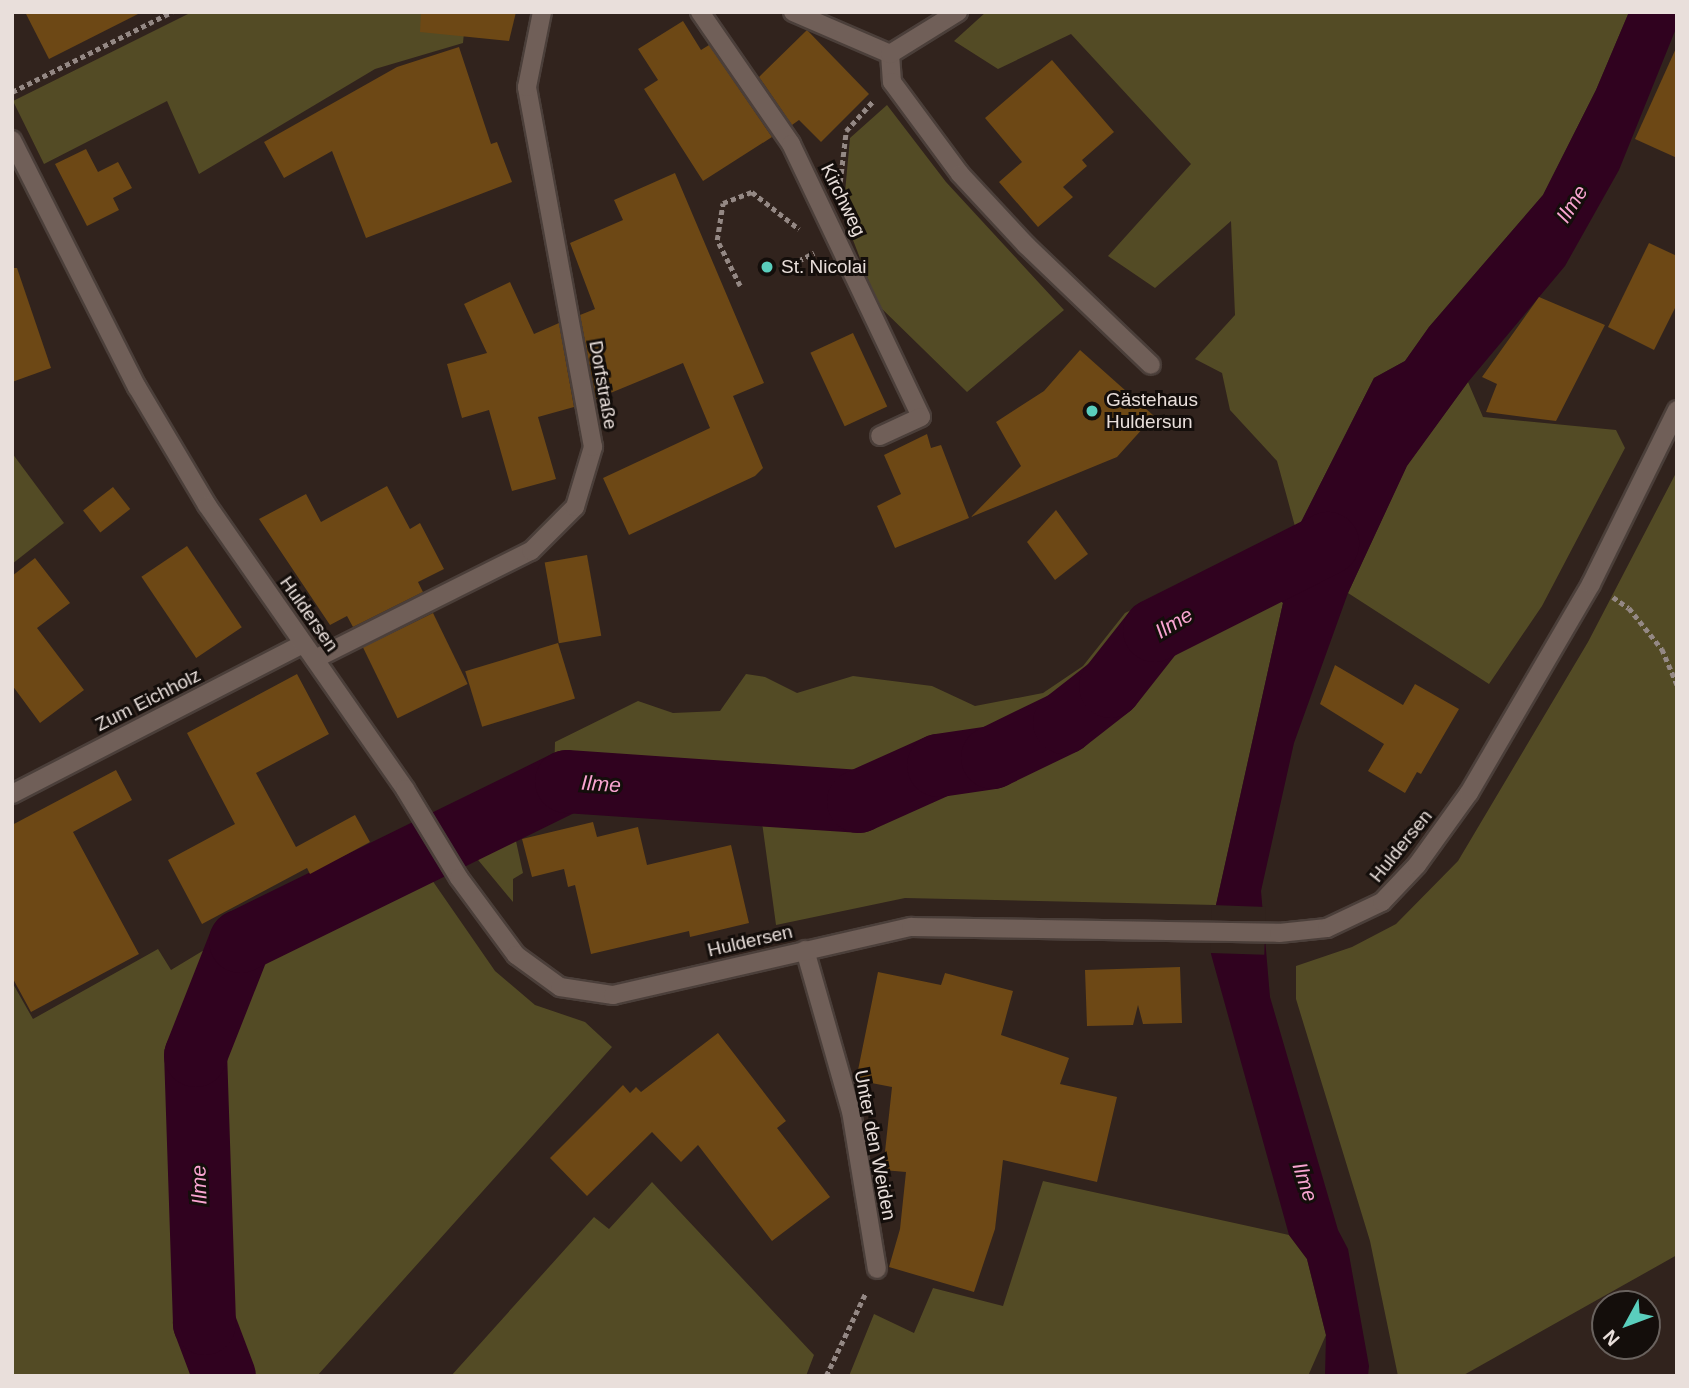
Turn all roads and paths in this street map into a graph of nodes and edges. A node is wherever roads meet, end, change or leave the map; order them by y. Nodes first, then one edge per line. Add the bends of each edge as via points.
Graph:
1 (172, 12) edge
2 (542, 12) edge
3 (700, 12) edge
4 (793, 12) edge
5 (958, 12) edge
6 (890, 54) junction
7 (12, 92) edge
8 (853, 119) dead end
9 (12, 140) edge
10 (840, 183) dead end
11 (804, 234) dead end
12 (808, 244) dead end
13 (818, 251) dead end
14 (812, 254) junction
15 (798, 261) dead end
16 (740, 286) dead end
17 (1151, 365) dead end
18 (1677, 410) edge
19 (880, 436) dead end
20 (1591, 584) junction
21 (303, 644) junction
22 (315, 659) junction
23 (1677, 685) edge
24 (12, 794) edge
25 (805, 950) junction
26 (877, 1269) joint
27 (826, 1376) edge

1 - 7 path
2 - 22 street, Dorfstraße via 527,87 593,447 575,507 531,551
3 - 19 street, Kirchweg via 791,144 921,417
4 - 6 street
5 - 6 street
6 - 17 street via 892,82 960,174 1026,245
8 - 10 path via 846,131
9 - 21 street, Huldersen via 137,387 207,505
11 - 16 path via 787,215 752,192 723,203 717,240
12 - 14 path
13 - 14 path
14 - 15 path
18 - 20 street, Huldersen
20 - 23 path via 1629,608 1662,649
20 - 25 street, Huldersen via 1469,793 1417,865 1382,902 1327,928 1279,933 911,927
21 - 22 street, Huldersen
21 - 24 street, Zum Eichholz
22 - 25 street, Huldersen via 459,878 516,955 560,986 613,995
25 - 26 street, Unter den Weiden via 851,1111
26 - 27 path

